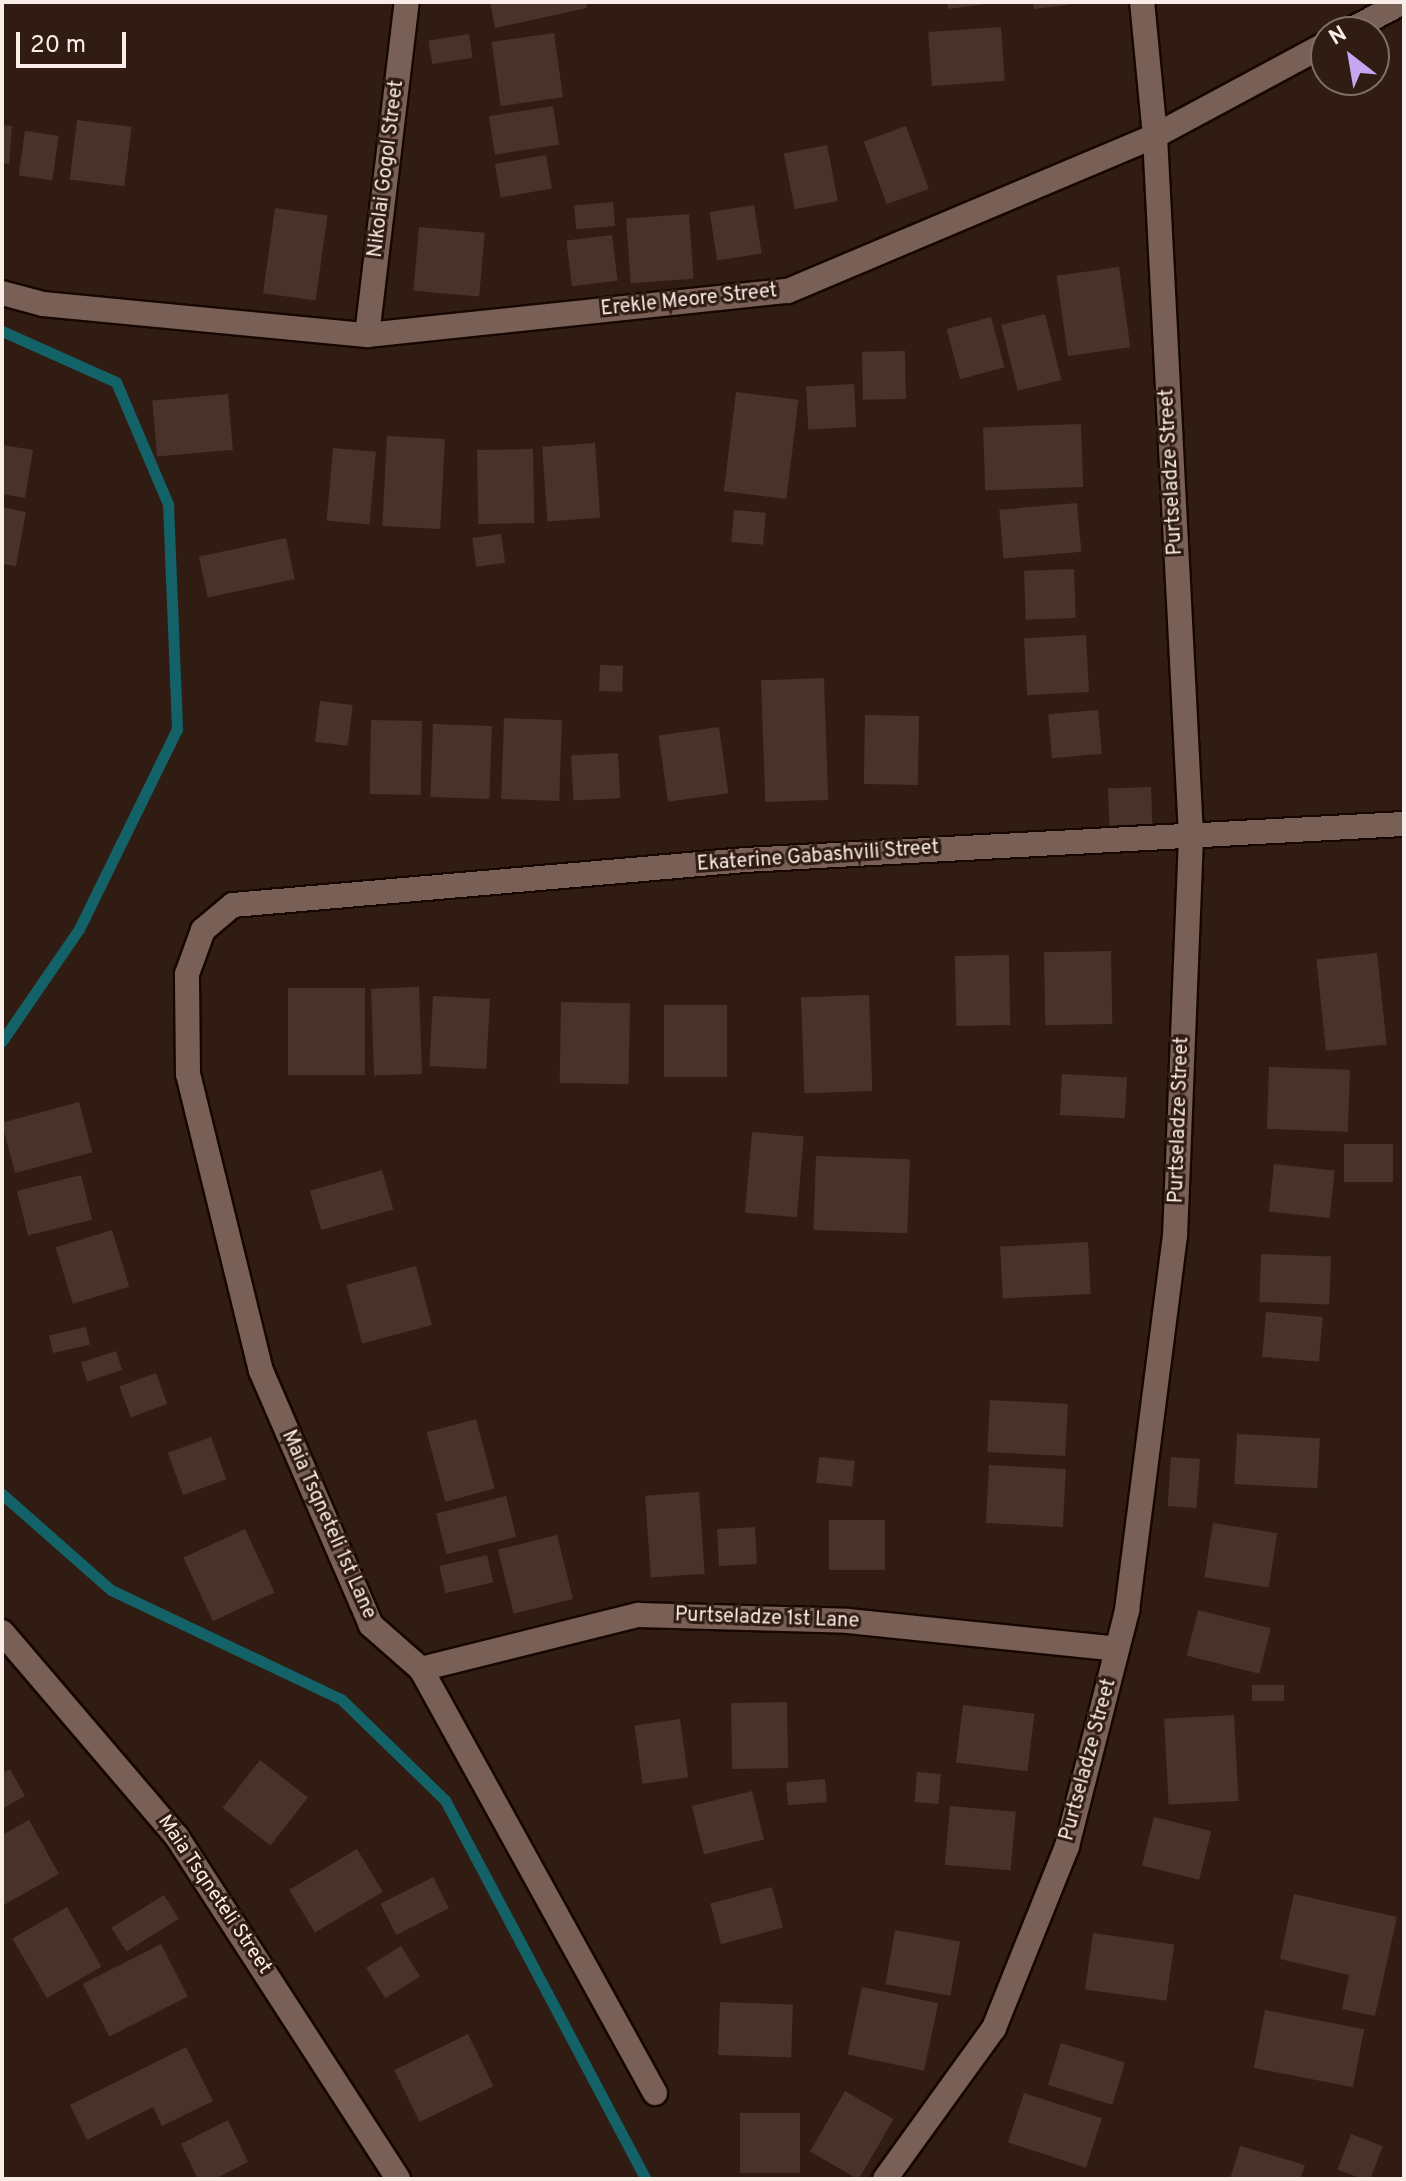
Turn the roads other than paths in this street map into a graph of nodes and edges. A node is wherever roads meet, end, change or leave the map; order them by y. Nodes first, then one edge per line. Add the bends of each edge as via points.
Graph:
1 (407, 2) edge
2 (1142, 2) edge
3 (1403, 2) edge
4 (1377, 16) edge
5 (1310, 53) edge
6 (1155, 136) junction
7 (2, 293) edge
8 (367, 335) junction
9 (1404, 824) edge
10 (1191, 835) junction
11 (233, 905) joint
12 (2, 1632) edge
13 (1117, 1649) junction
14 (421, 1669) junction
15 (655, 2093) dead end
16 (398, 2179) edge
17 (885, 2179) edge

1 - 8 street, Nikolai Gogol Street
2 - 6 street, Purtseladze Street
3 - 4 street
5 - 6 street, Erekle Meore Street
6 - 8 street, Erekle Meore Street via 788,291
6 - 10 street, Purtseladze Street
7 - 8 street, Erekle Meore Street via 43,304
9 - 10 street, Ekaterine Gabashvili Street
10 - 11 street, Ekaterine Gabashvili Street via 745,860
10 - 13 street, Purtseladze Street via 1175,1236 1127,1610
11 - 14 street, Maia Tsqneteli 1st Lane via 203,930 187,974 188,1074 257,1356 371,1625
12 - 16 street, Maia Tsqneteli Street via 177,1837
13 - 14 street, Purtseladze 1st Lane via 848,1621 638,1615
13 - 17 street, Purtseladze Street via 1067,1846 994,2028
14 - 15 street, Maia Tsqneteli 1st Lane

